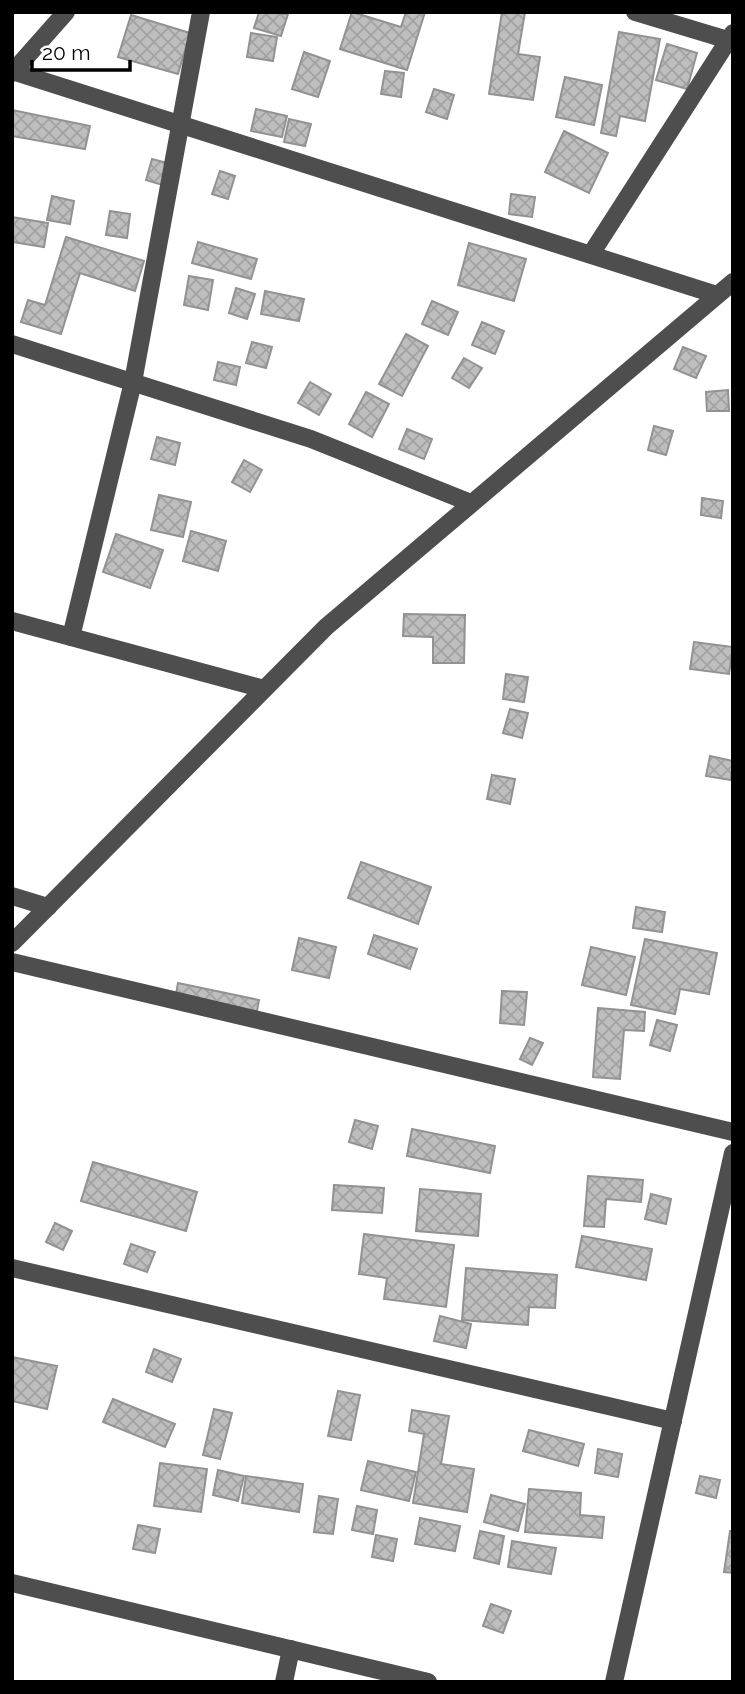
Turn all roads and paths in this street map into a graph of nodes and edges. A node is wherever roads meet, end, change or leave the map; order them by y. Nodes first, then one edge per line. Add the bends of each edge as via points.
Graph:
1 (66, 12) edge
2 (201, 12) edge
3 (635, 12) edge
4 (731, 37) edge
5 (13, 72) edge
6 (181, 122) junction
7 (591, 254) junction
8 (733, 282) edge
9 (717, 295) junction
10 (12, 344) edge
11 (132, 382) junction
12 (471, 503) junction
13 (12, 621) edge
14 (71, 637) junction
15 (264, 689) junction
16 (12, 896) edge
17 (48, 907) junction
18 (12, 943) edge
19 (12, 962) edge
20 (733, 1132) edge
21 (733, 1153) edge
22 (12, 1268) edge
23 (673, 1421) junction
24 (12, 1584) edge
25 (292, 1650) junction
26 (284, 1682) edge
27 (428, 1682) edge
28 (614, 1682) edge

1 - 5 street
2 - 6 street
3 - 4 street
4 - 7 street
5 - 6 street
6 - 7 street
6 - 11 street
7 - 9 street
8 - 9 street
9 - 12 street
10 - 11 street
11 - 12 street via 311,439
11 - 14 street
12 - 15 street via 326,627
13 - 14 street
14 - 15 street
15 - 17 street
16 - 17 street
17 - 18 street
19 - 20 street
21 - 23 street
22 - 23 street
23 - 28 street
24 - 25 street
25 - 26 street
25 - 27 street

